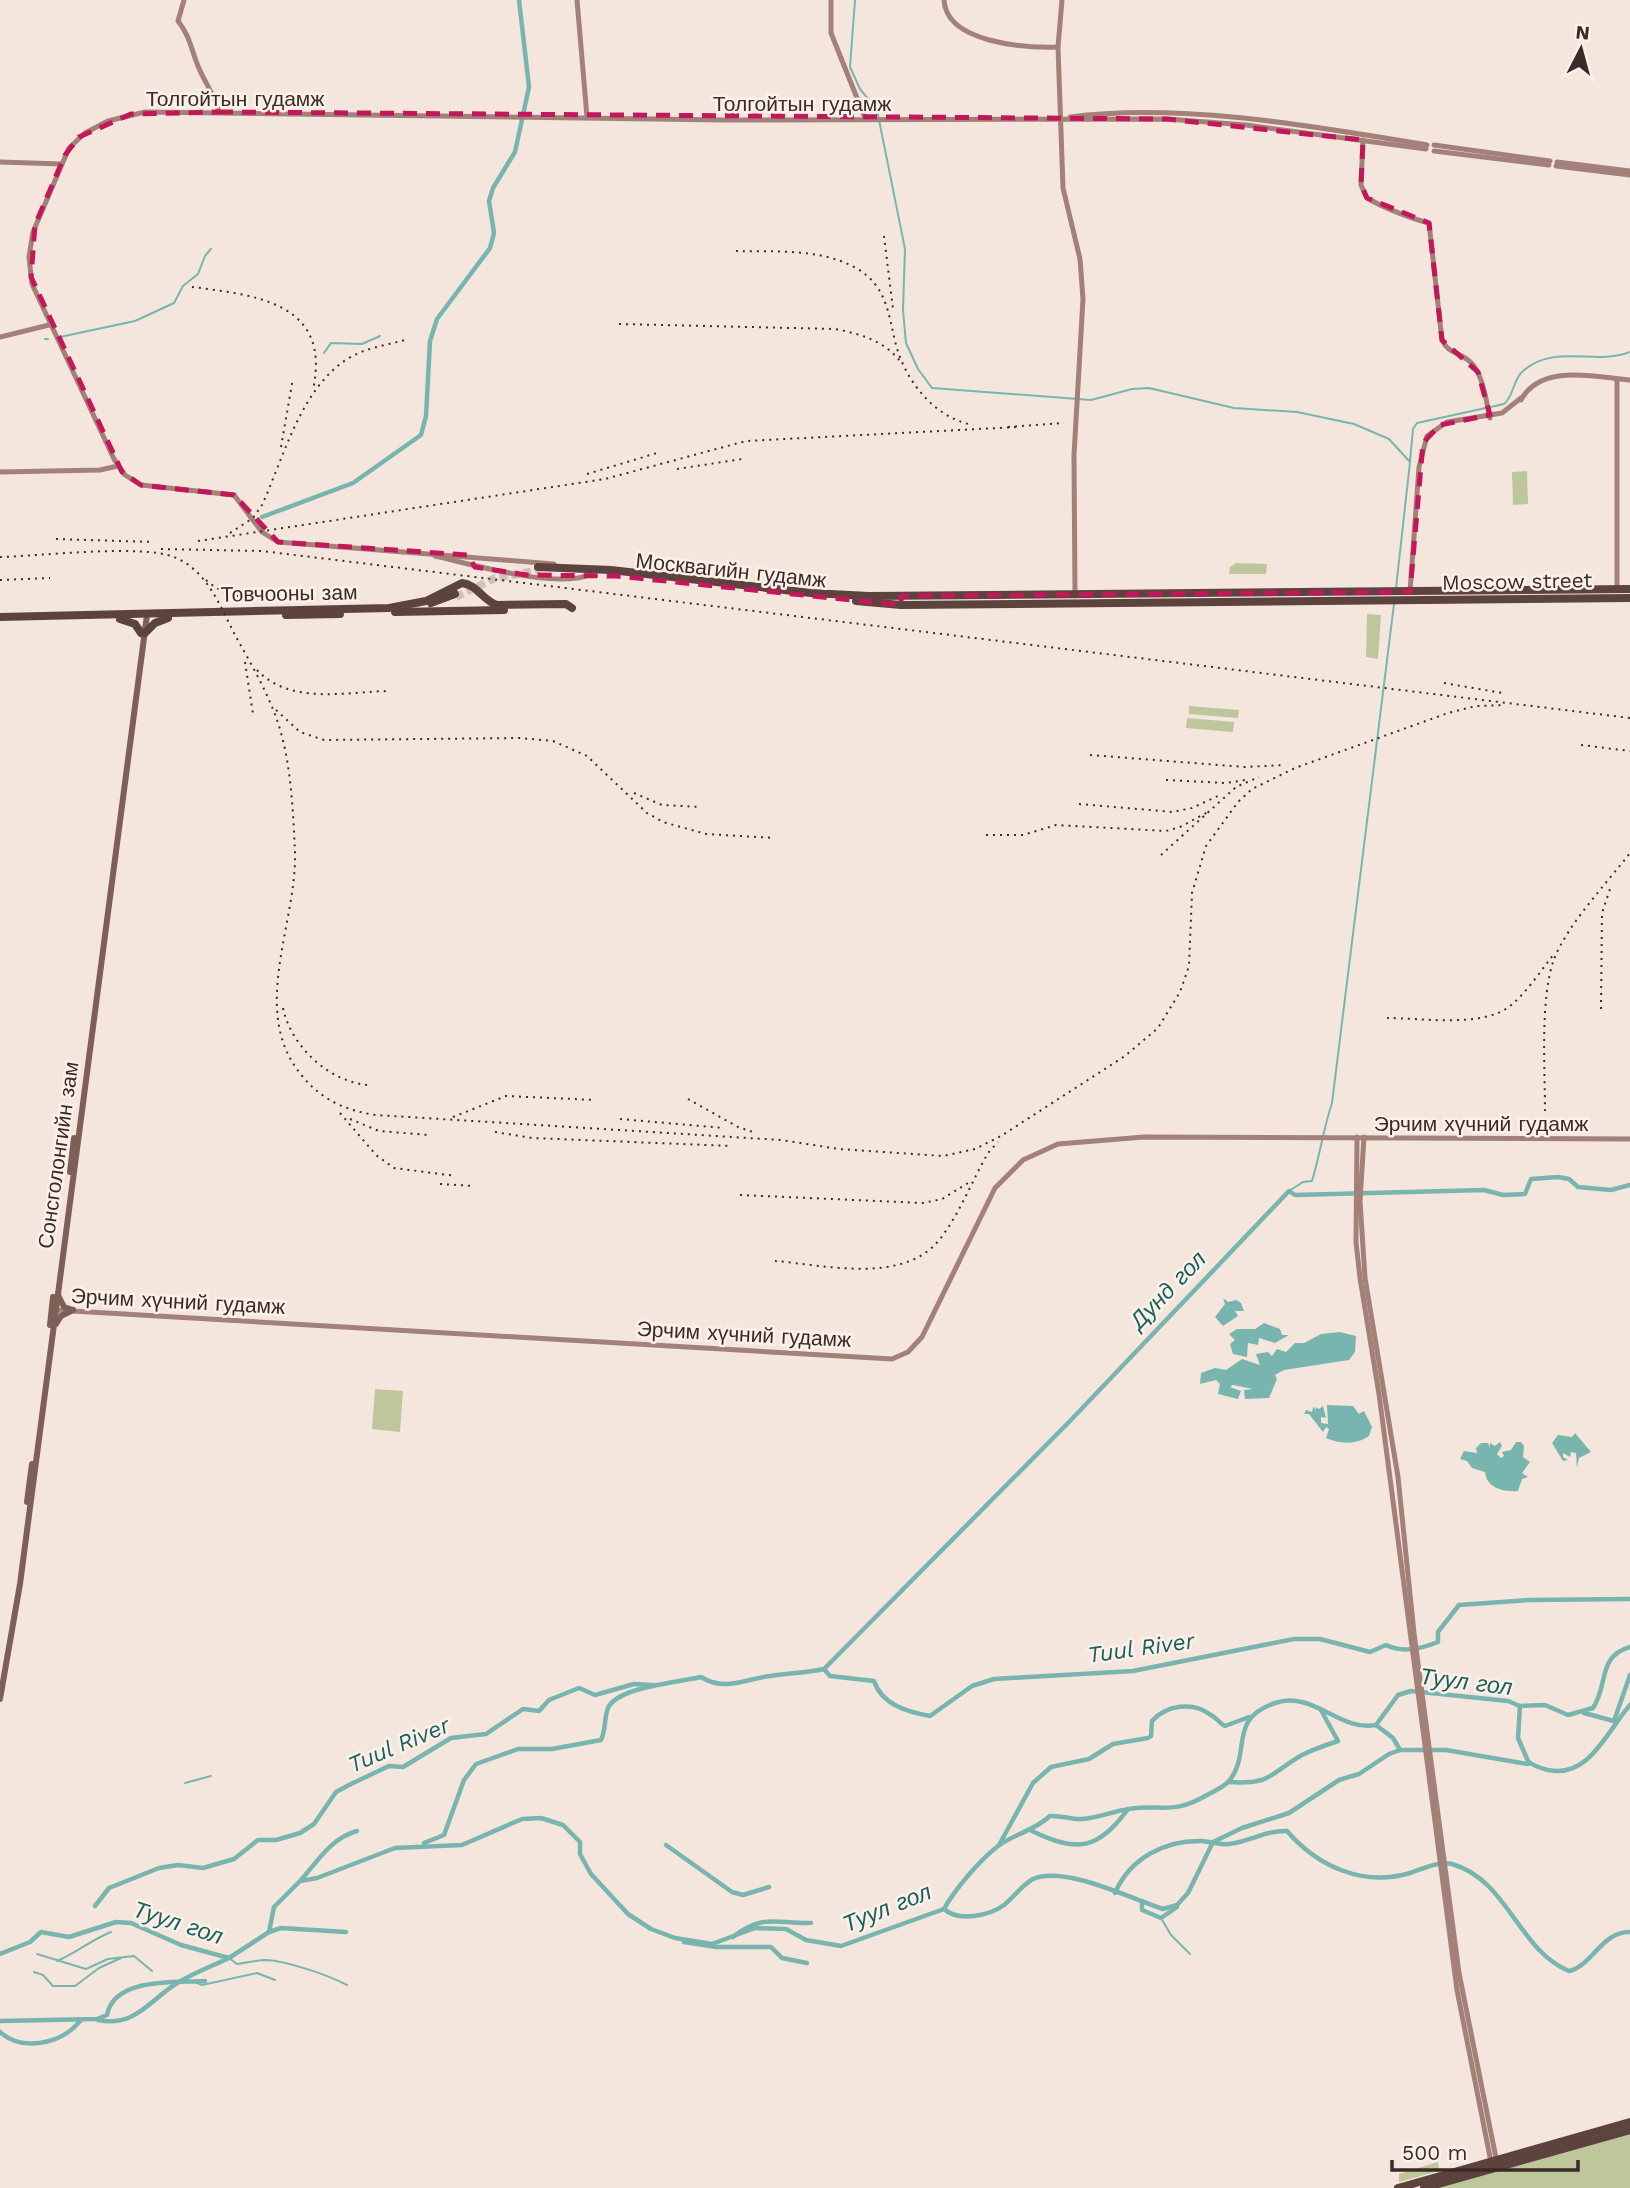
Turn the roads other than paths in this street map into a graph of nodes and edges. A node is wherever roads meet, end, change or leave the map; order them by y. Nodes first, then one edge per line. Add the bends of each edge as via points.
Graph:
1 (184, 0) edge
2 (577, 0) edge
3 (831, 0) edge
4 (944, 0) edge
5 (1062, 0) edge
6 (1058, 47) junction
7 (219, 112) junction
8 (587, 117) junction
9 (868, 118) junction
10 (1060, 118) junction
11 (1363, 140) junction
12 (1430, 147) junction
13 (0, 162) edge
14 (61, 164) junction
15 (1630, 173) edge
16 (49, 325) junction
17 (0, 337) edge
18 (1617, 379) junction
19 (1630, 380) edge
20 (1490, 415) junction
21 (118, 466) junction
22 (0, 472) edge
23 (433, 554) junction
24 (466, 555) junction
25 (476, 556) junction
26 (463, 564) junction
27 (475, 567) junction
28 (539, 569) tunnel mouth
29 (597, 572) junction
30 (1617, 589) junction
31 (1630, 589) edge
32 (1406, 594) junction
33 (1567, 594) junction
34 (455, 595) tunnel mouth
35 (1111, 598) joint
36 (1630, 598) edge
37 (1074, 599) junction
38 (409, 609) junction
39 (145, 617) junction
40 (168, 618) junction
41 (0, 619) edge
42 (120, 619) junction
43 (143, 633) junction
44 (1361, 1138) junction
45 (1630, 1139) edge
46 (1358, 1201) junction
47 (58, 1294) junction
48 (54, 1310) junction
49 (73, 1310) junction
50 (53, 1328) junction
51 (1389, 1478) junction
52 (1398, 1478) junction
53 (1400, 1495) junction
54 (1392, 1498) junction
55 (1412, 1633) junction
56 (0, 1676) edge
57 (0, 1699) edge
58 (1630, 2122) edge
59 (1630, 2130) edge
60 (1613, 2131) junction
61 (1495, 2163) junction
62 (1398, 2188) edge
63 (1424, 2188) edge

1 - 7 main road via 178,21 188,32
2 - 8 main road
3 - 9 main road via 831,33
4 - 6 main road via 950,19 990,41 1023,48
5 - 6 main road
6 - 10 main road
7 - 8 main road, Толгойтын гудамж
7 - 14 main road, Толгойтын гудамж via 145,112 115,119 79,137
8 - 9 main road, Толгойтын гудамж
9 - 10 main road, Толгойтын гудамж
10 - 11 main road via 1181,120
10 - 12 main road via 1183,115 1248,120
10 - 37 main road via 1063,192 1082,278
11 - 12 main road
11 - 20 main road via 1361,185 1367,198 1429,223 1442,340 1478,372
12 - 15 main road
13 - 14 main road
14 - 16 main road, Толгойтын гудамж via 35,225 29,257 32,284
16 - 17 main road
16 - 21 main road, Толгойтын гудамж
18 - 19 main road
18 - 20 main road via 1547,377 1532,384 1508,414
18 - 30 main road
20 - 32 main road via 1436,432 1426,445
21 - 22 main road
21 - 23 main road, Толгойтын гудамж via 141,485 234,495 262,532 278,542
23 - 24 main road, Толгойтын гудамж
23 - 26 main road, Толгойтын гудамж
24 - 25 main road, Толгойтын гудамж
24 - 26 main road via 468,561
25 - 27 main road via 471,562
25 - 29 main road, Толгойтын гудамж
26 - 27 main road, Толгойтын гудамж
27 - 29 main road, Толгойтын гудамж via 557,578
28 - 29 highway, Москвагийн гудамж
29 - 37 highway, Москвагийн гудамж via 859,599
30 - 31 highway
30 - 33 highway
32 - 33 highway, Moscow street
32 - 35 highway, Moscow street
33 - 36 highway, Moscow street
34 - 38 highway
35 - 37 highway, Москвагийн гудамж
38 - 38 highway, Товчооны зам via 569,606 496,605 462,583
38 - 39 highway, Товчооны зам
38 - 40 highway, Товчооны зам
39 - 40 highway, Товчооны зам
39 - 41 highway, Товчооны зам
39 - 42 highway, Товчооны зам
39 - 43 main road, Сонсголонгийн зам
40 - 43 highway
41 - 42 highway, Товчооны зам
42 - 43 highway via 135,624
43 - 47 main road, Сонсголонгийн зам
43 - 48 main road, Сонсголонгийн зам
44 - 45 main road, Эрчим хүчний гудамж
44 - 46 main road
44 - 49 main road, Эрчим хүчний гудамж via 1130,1137 1069,1142 1040,1150 1016,1165 995,1188 922,1337 910,1351 895,1358
46 - 51 main road via 1360,1278
46 - 52 main road via 1365,1278
47 - 48 main road, Сонсголонгийн зам
47 - 49 main road via 64,1307
48 - 49 main road, Эрчим хүчний гудамж
48 - 50 main road, Сонсголонгийн зам
48 - 56 main road, Сонсголонгийн зам
49 - 50 main road via 61,1316
50 - 57 main road, Сонсголонгийн зам via 20,1584
51 - 52 main road
51 - 54 main road
52 - 53 main road
53 - 54 main road
53 - 55 main road
54 - 55 main road
55 - 61 main road via 1464,2004
58 - 60 highway
59 - 60 highway
60 - 61 highway
61 - 62 highway
61 - 63 highway

